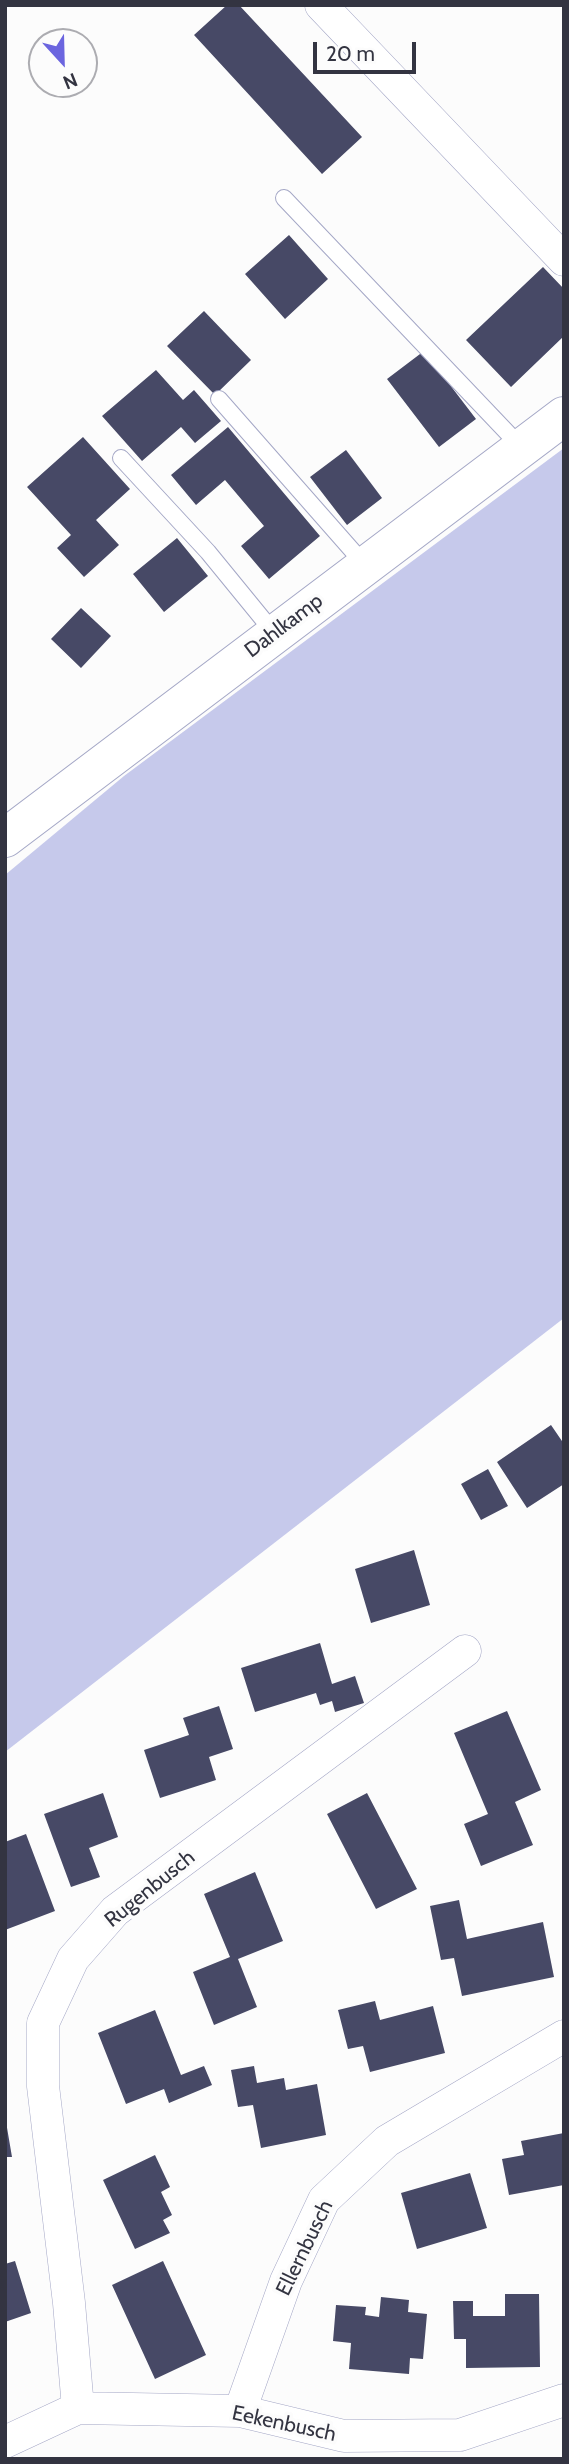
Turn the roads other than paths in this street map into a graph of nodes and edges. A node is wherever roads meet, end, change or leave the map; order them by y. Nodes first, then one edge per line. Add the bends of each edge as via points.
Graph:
1 (321, 5) edge
2 (284, 198) dead end
3 (564, 260) edge
4 (219, 399) dead end
5 (564, 415) edge
6 (521, 447) junction
7 (121, 458) dead end
8 (365, 565) junction
9 (275, 634) junction
10 (5, 838) edge
11 (465, 1651) dead end
12 (564, 2036) edge
13 (564, 2400) edge
14 (78, 2408) junction
15 (240, 2411) junction
16 (5, 2442) edge

1 - 3 street
2 - 6 lane
4 - 8 lane
5 - 6 street, Dahlkamp
6 - 8 street, Dahlkamp
7 - 9 lane via 208,552
8 - 9 street, Dahlkamp
9 - 10 street, Dahlkamp
11 - 14 street, Rugenbusch via 115,1911 72,1959 43,2023 43,2074
12 - 15 street, Ellernbusch via 387,2141 324,2200 286,2281
13 - 15 street, Eekenbusch via 460,2435 344,2436
14 - 15 street, Eekenbusch
14 - 16 street, Eekenbusch

